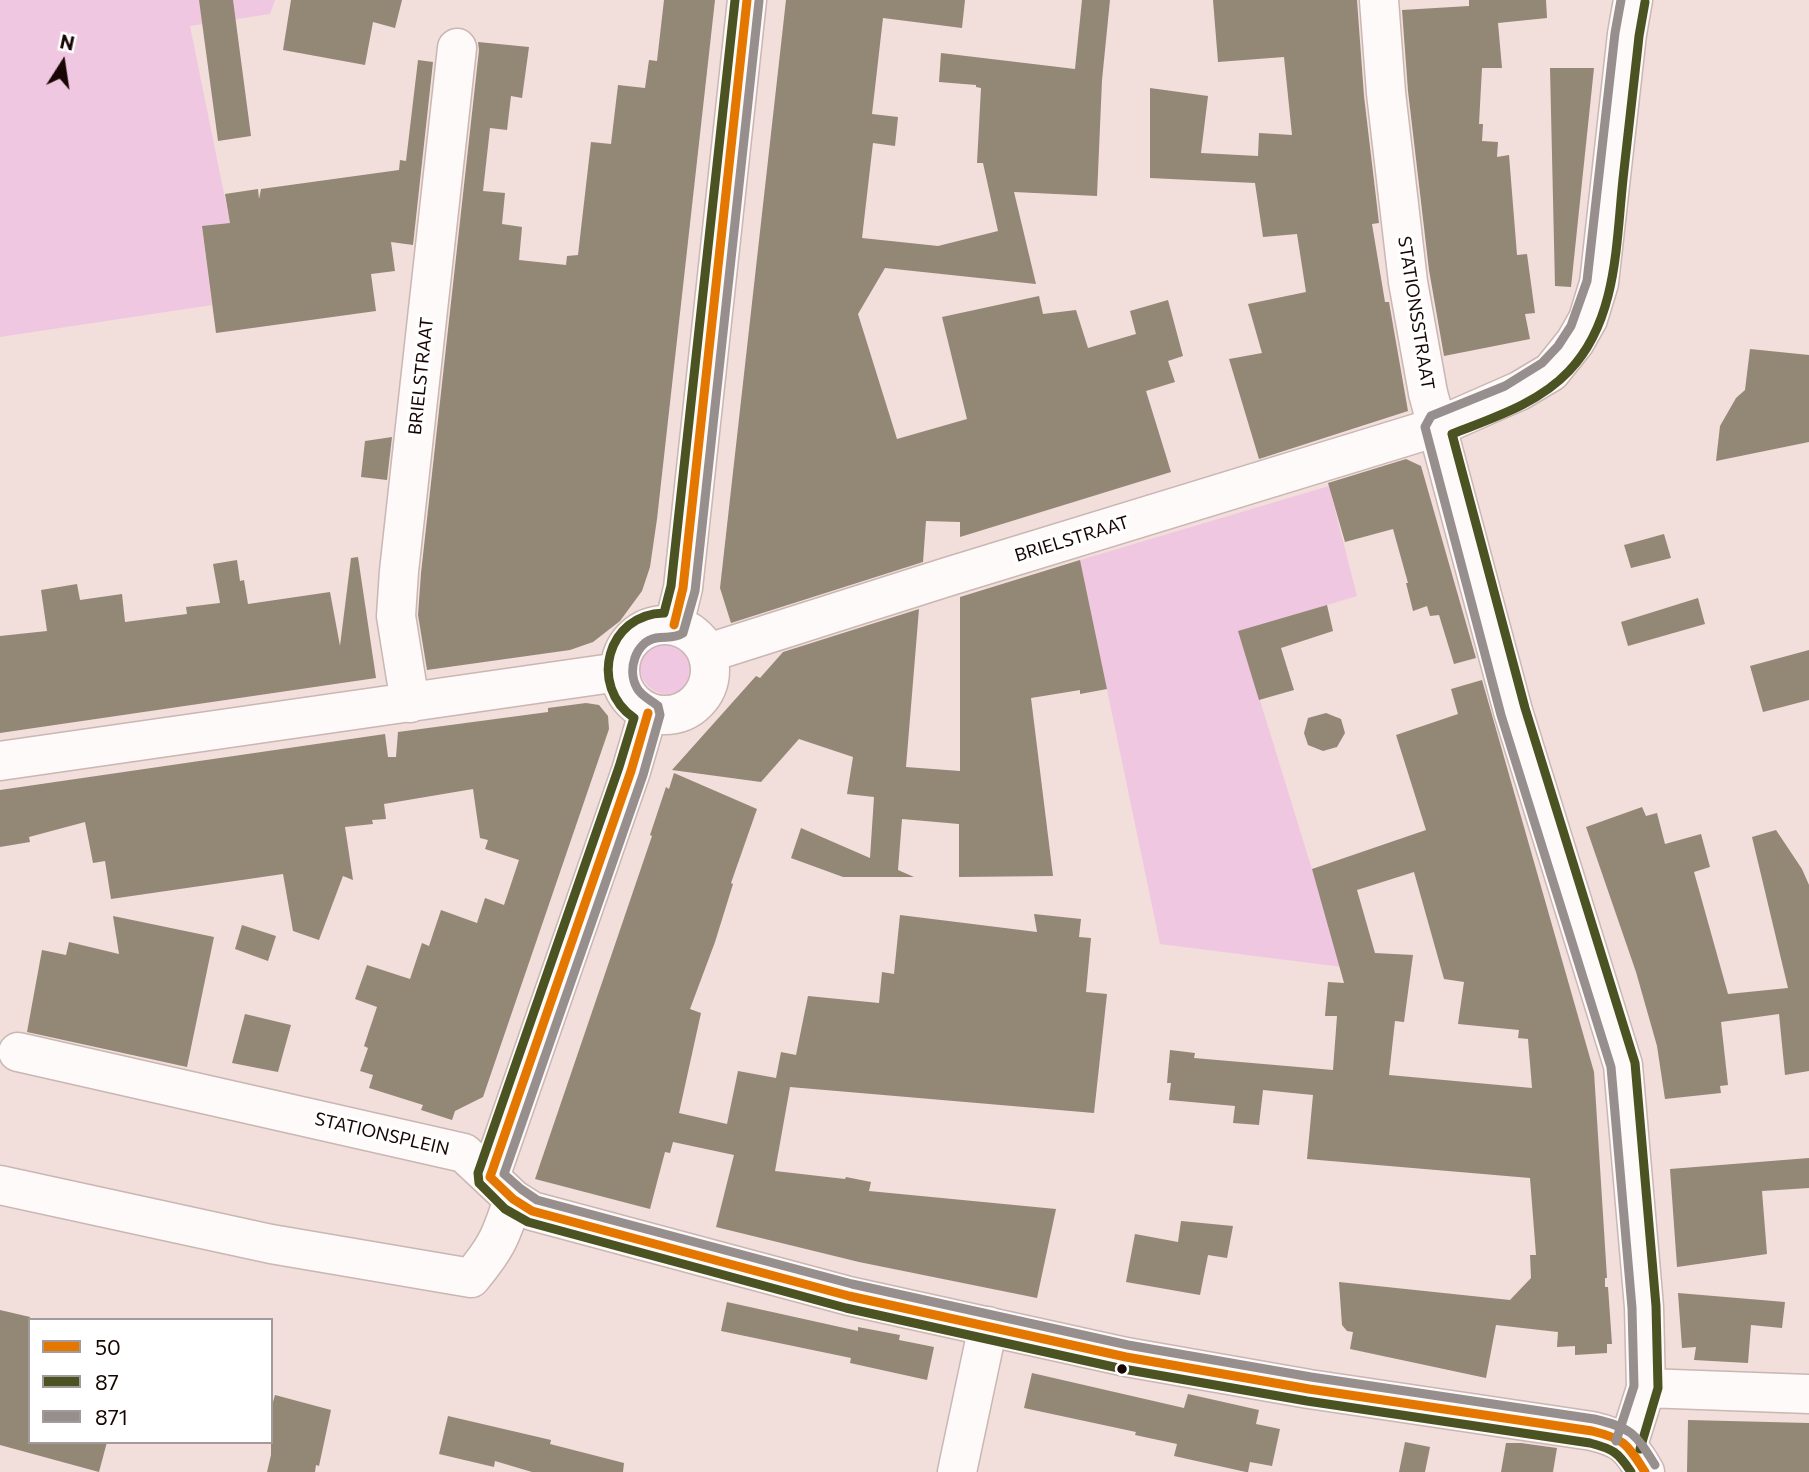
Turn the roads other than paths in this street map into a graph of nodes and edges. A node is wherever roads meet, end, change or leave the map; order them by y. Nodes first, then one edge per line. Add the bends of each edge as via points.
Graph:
1 (747, 0) edge
2 (1379, 0) edge
3 (1633, 0) edge
4 (457, 48) dead end
5 (1437, 427) junction
6 (674, 625) junction
7 (708, 653) junction
8 (619, 672) junction
9 (410, 703) junction
10 (648, 713) junction
11 (0, 761) edge
12 (18, 1052) dead end
13 (0, 1185) edge
14 (501, 1188) junction
15 (988, 1326) junction
16 (1646, 1388) junction
17 (1809, 1394) edge
18 (1636, 1459) edge
19 (957, 1472) edge

1 - 6 street via 683,588
2 - 5 street, STATIONSSTRAAT via 1408,282
3 - 5 street, BRIELSTRAAT via 1599,282 1588,319 1551,372
4 - 9 street, BRIELSTRAAT via 398,582 396,615
5 - 7 street, BRIELSTRAAT
5 - 16 street, STATIONSSTRAAT via 1513,711 1623,1065 1643,1295
6 - 7 street via 698,638
6 - 8 street via 652,626 636,635 624,650
7 - 10 street via 712,670 707,691 692,708 674,716
8 - 9 street
8 - 10 street via 624,691
9 - 11 street
10 - 14 street
12 - 14 street, STATIONSPLEIN via 464,1153
13 - 14 street via 271,1244 471,1278 501,1237
14 - 15 street, STATIONSPLEIN via 532,1210 849,1296
15 - 18 street, STATIONSPLEIN via 1126,1357 1309,1389 1592,1431 1612,1436
15 - 19 street
16 - 17 street
16 - 18 street, STATIONSSTRAAT

